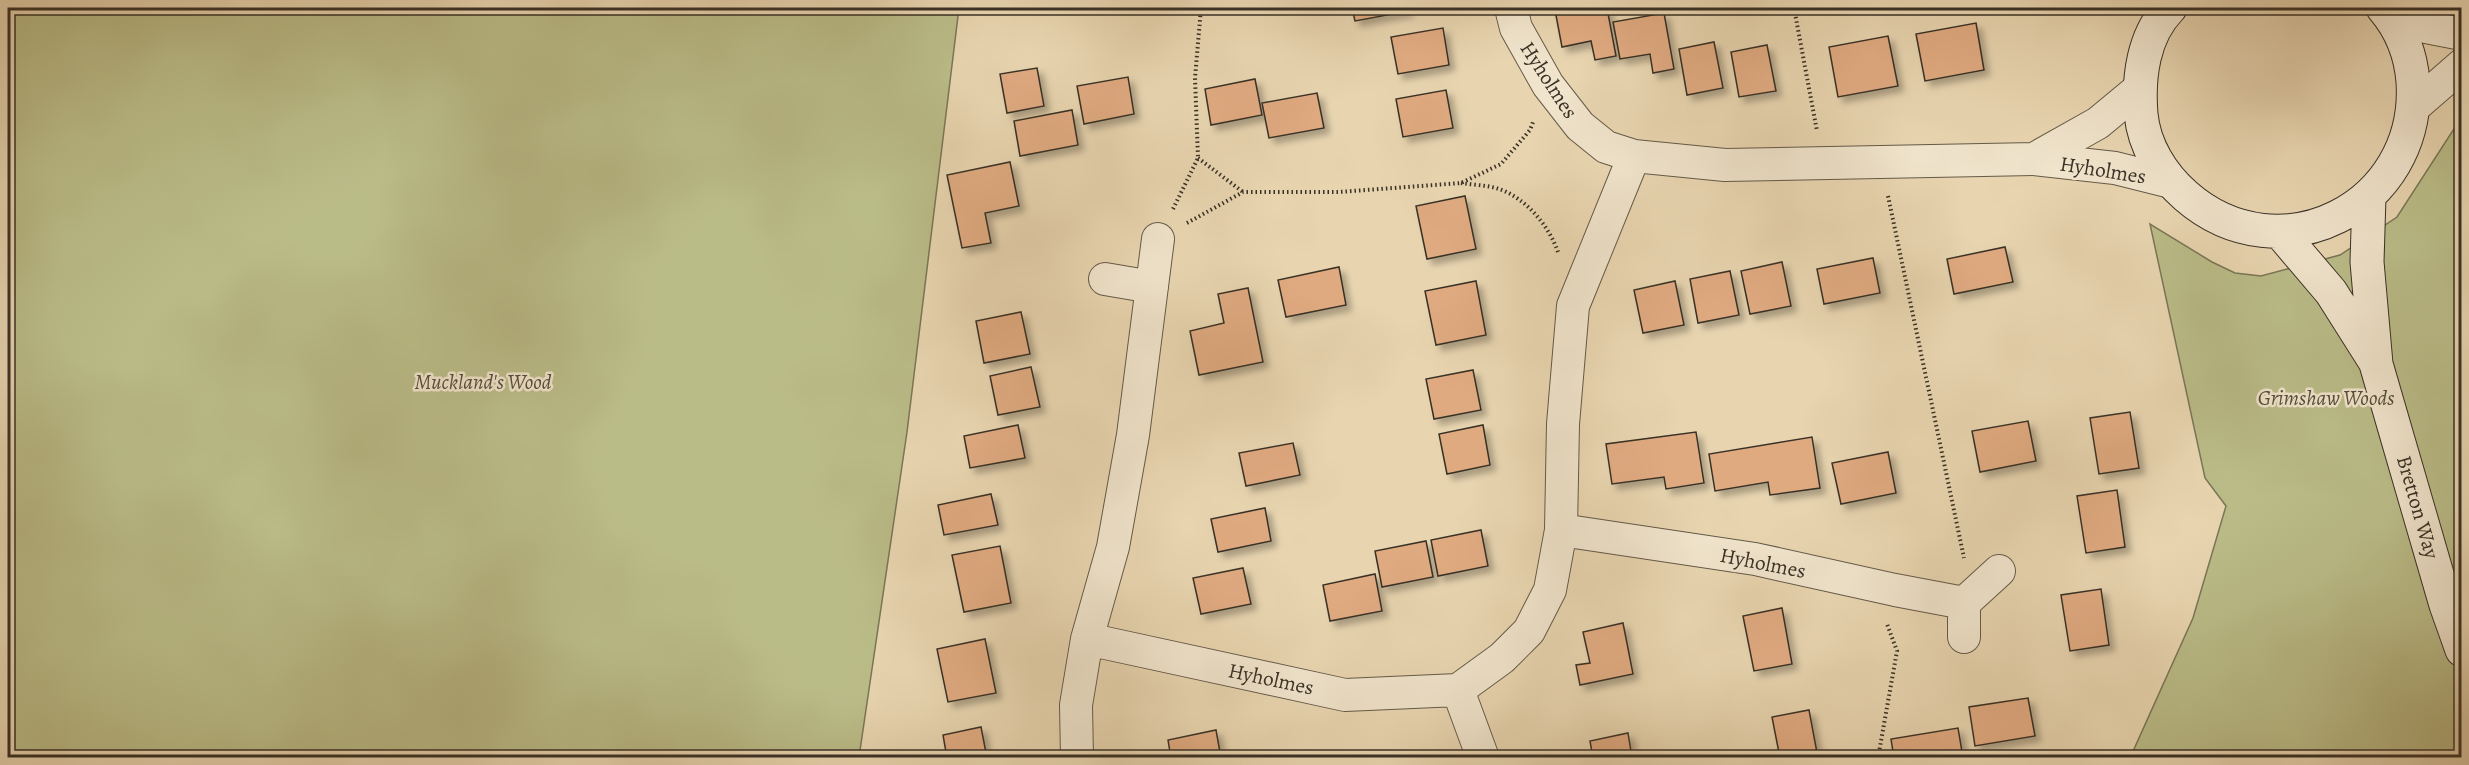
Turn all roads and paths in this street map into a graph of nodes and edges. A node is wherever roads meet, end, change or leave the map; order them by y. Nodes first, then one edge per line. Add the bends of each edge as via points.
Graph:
1 (1201, 8) edge
2 (1511, 8) edge
3 (1794, 8) edge
4 (2170, 8) edge
5 (2389, 14) edge
6 (2462, 34) edge
7 (2462, 65) edge
8 (1548, 85) junction
9 (2139, 89) junction
10 (2415, 106) junction
11 (1634, 156) junction
12 (1198, 158) junction
13 (2034, 159) junction
14 (1881, 163) junction
15 (1824, 164) junction
16 (2171, 182) junction
17 (1461, 183) junction
18 (1243, 192) junction
19 (2369, 197) junction
20 (2280, 232) junction
21 (1158, 239) junction
22 (1105, 279) dead end
23 (1152, 287) junction
24 (1573, 306) junction
25 (2376, 364) junction
26 (1561, 530) junction
27 (1999, 571) dead end
28 (1895, 590) junction
29 (1968, 599) junction
30 (1964, 637) dead end
31 (1087, 639) junction
32 (2462, 650) edge
33 (1458, 690) junction
34 (1077, 758) edge
35 (1483, 758) edge
36 (1878, 758) edge

1 - 12 path via 1195,78
2 - 8 street, Hyholmes via 1516,28
3 - 15 path
4 - 9 street via 2146,50
5 - 6 street
5 - 10 street via 2412,62
7 - 10 street
8 - 11 street, Hyholmes via 1580,126 1606,147
8 - 17 path via 1530,130 1500,164
9 - 13 street, Hyholmes via 2098,123
9 - 16 street via 2142,123 2152,154
10 - 19 street via 2407,140 2392,171
11 - 15 street, Hyholmes via 1725,165
11 - 24 street
12 - 18 path
12 - 21 path
13 - 14 street, Hyholmes
13 - 16 street, Hyholmes via 2115,168
14 - 15 street, Hyholmes
14 - 29 path
16 - 20 street via 2201,209 2239,226
17 - 18 path via 1339,192
17 - 24 path via 1499,189 1527,204 1554,240
18 - 21 path
19 - 20 street via 2342,215 2312,227
19 - 25 street, Bretton Way via 2367,262
20 - 25 street, Bretton Way via 2331,292
21 - 23 street
22 - 23 street
23 - 31 street via 1133,435 1113,547
24 - 26 street via 1563,424
25 - 32 street, Bretton Way
26 - 28 street, Hyholmes via 1755,559
26 - 33 street via 1550,590 1529,631 1502,658
27 - 29 street
28 - 29 street, Hyholmes
28 - 36 path via 1883,614 1897,651
29 - 30 street
31 - 33 street, Hyholmes via 1345,695
31 - 34 street via 1076,705
33 - 35 street

